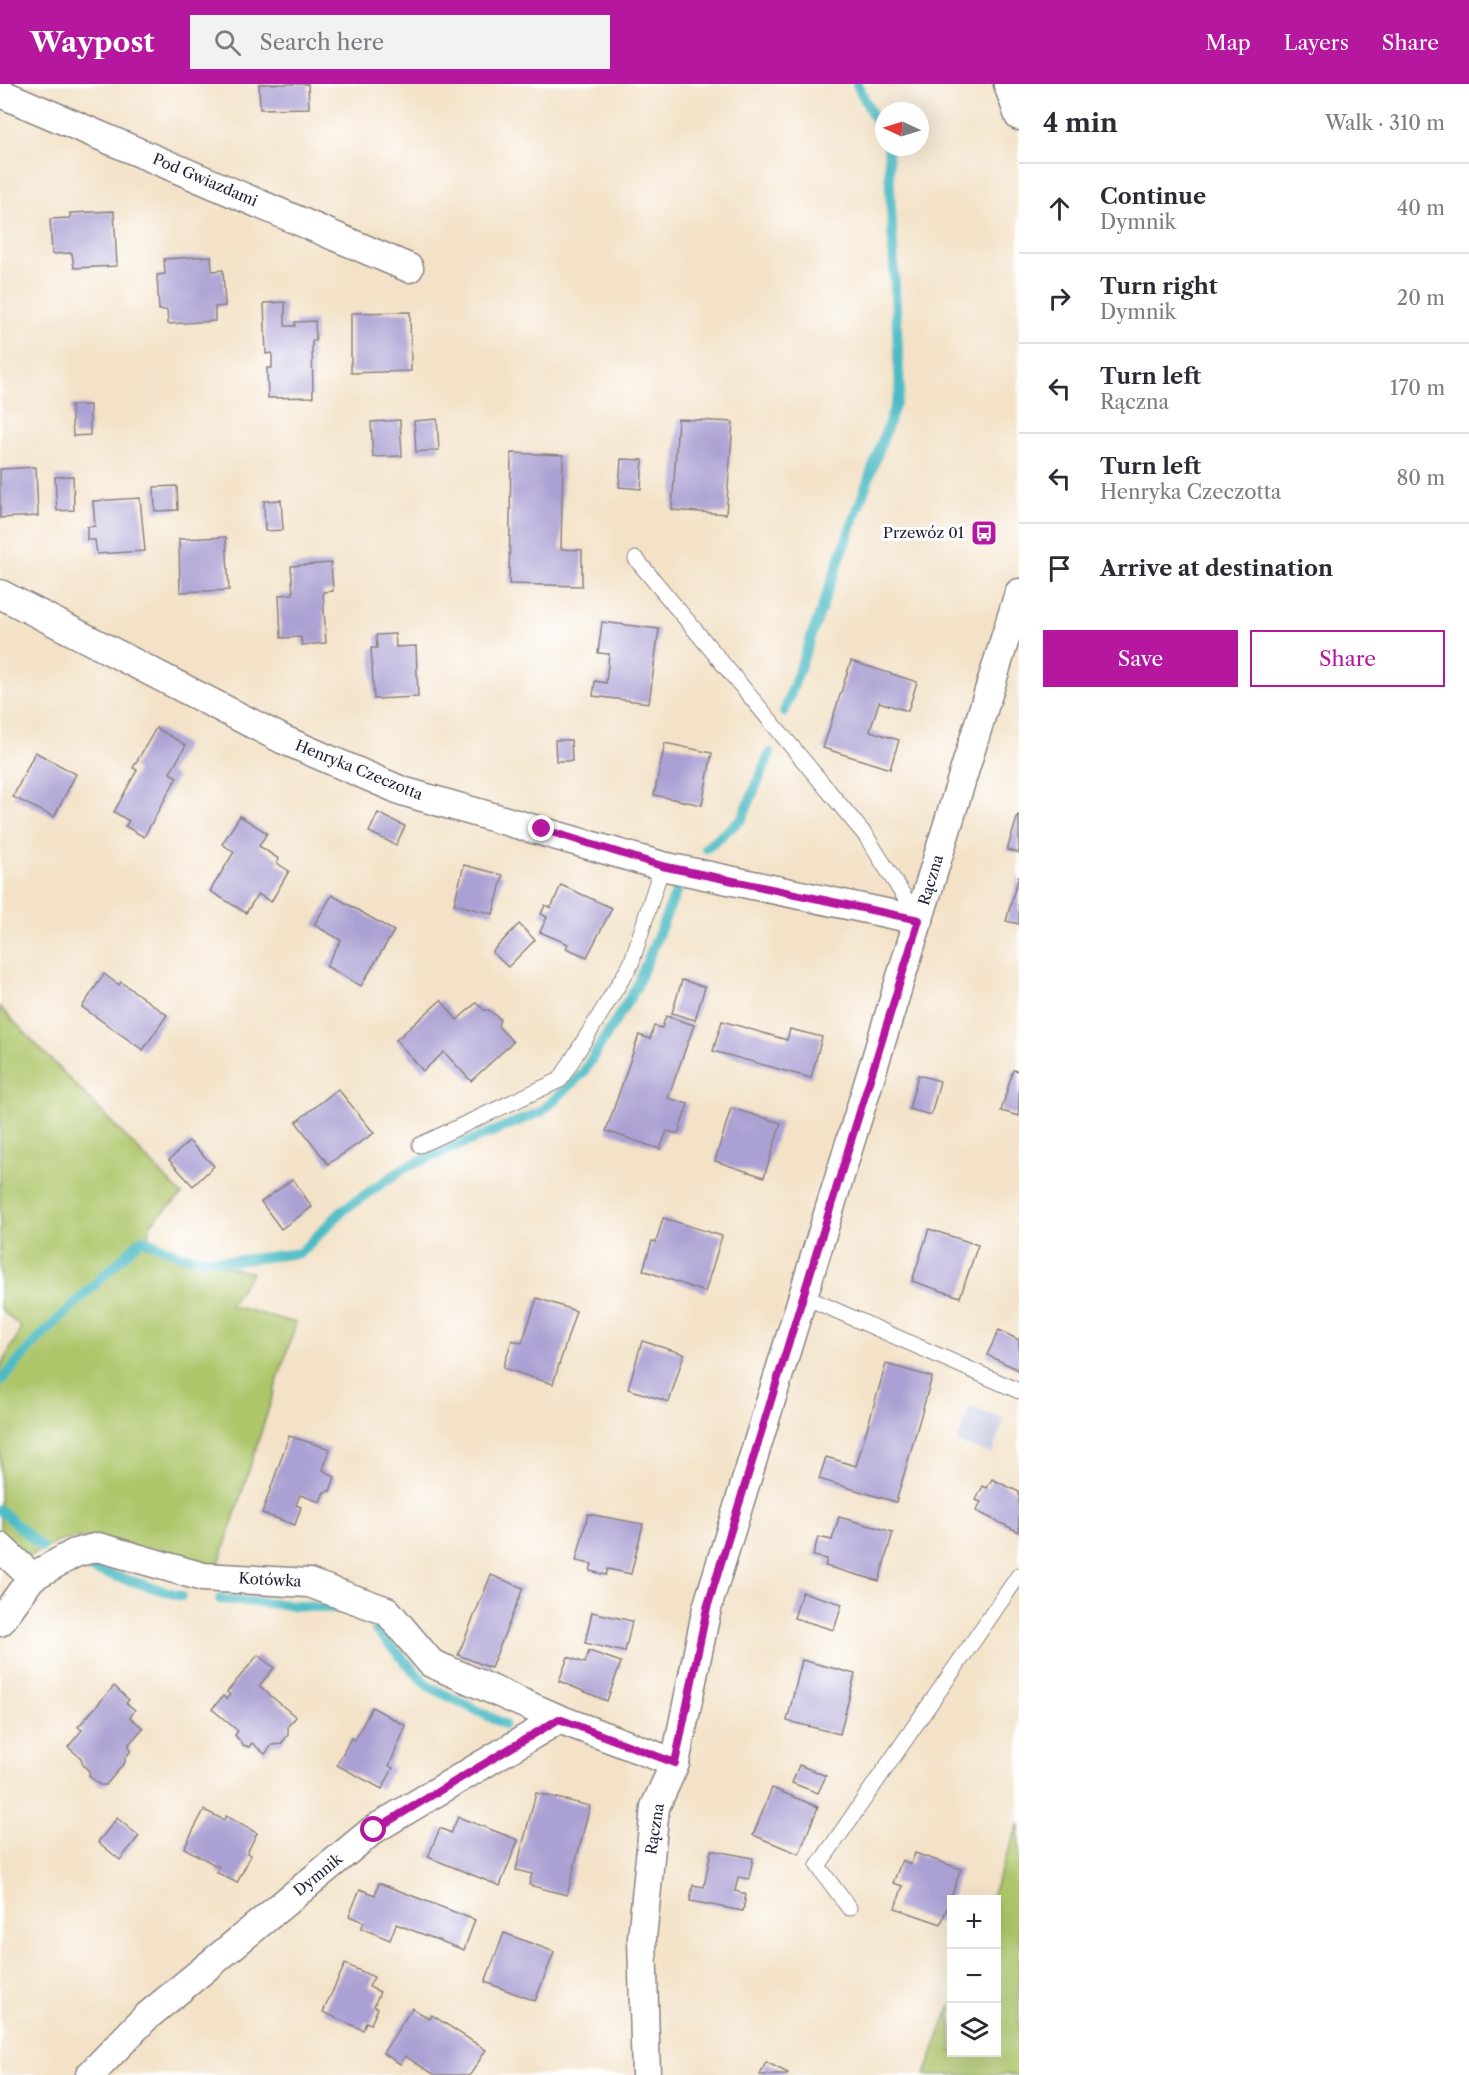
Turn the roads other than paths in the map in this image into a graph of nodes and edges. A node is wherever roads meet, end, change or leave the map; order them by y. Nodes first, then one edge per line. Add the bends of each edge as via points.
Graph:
1 (1008, 84) edge
2 (0, 93) edge
3 (1019, 116) edge
4 (409, 268) dead end
5 (636, 559) dead end
6 (0, 594) edge
7 (1018, 599) edge
8 (662, 866) junction
9 (919, 920) junction
10 (420, 1145) dead end
11 (803, 1296) junction
12 (1019, 1391) edge
13 (0, 1547) edge
14 (1019, 1575) edge
15 (32, 1577) junction
16 (0, 1622) edge
17 (559, 1719) junction
18 (675, 1763) junction
19 (849, 1908) dead end
20 (90, 2075) edge
21 (646, 2075) edge

1 - 3 street
2 - 4 street, Pod Gwiazdami
5 - 9 lane via 866,836
6 - 8 street, Henryka Czeczotta via 284,740 402,790
7 - 9 street, Rączna
8 - 9 street, Henryka Czeczotta
8 - 10 lane via 631,964 560,1080
9 - 11 street, Rączna
11 - 12 lane
11 - 18 street, Rączna via 707,1608
13 - 15 street
14 - 19 lane via 818,1866
15 - 16 street
15 - 17 street, Kotówka via 75,1553 98,1547 203,1577 309,1583 387,1611 431,1663
17 - 18 street
17 - 20 street, Dymnik via 374,1830 145,2018
18 - 21 street, Rączna via 655,1807 642,1938

